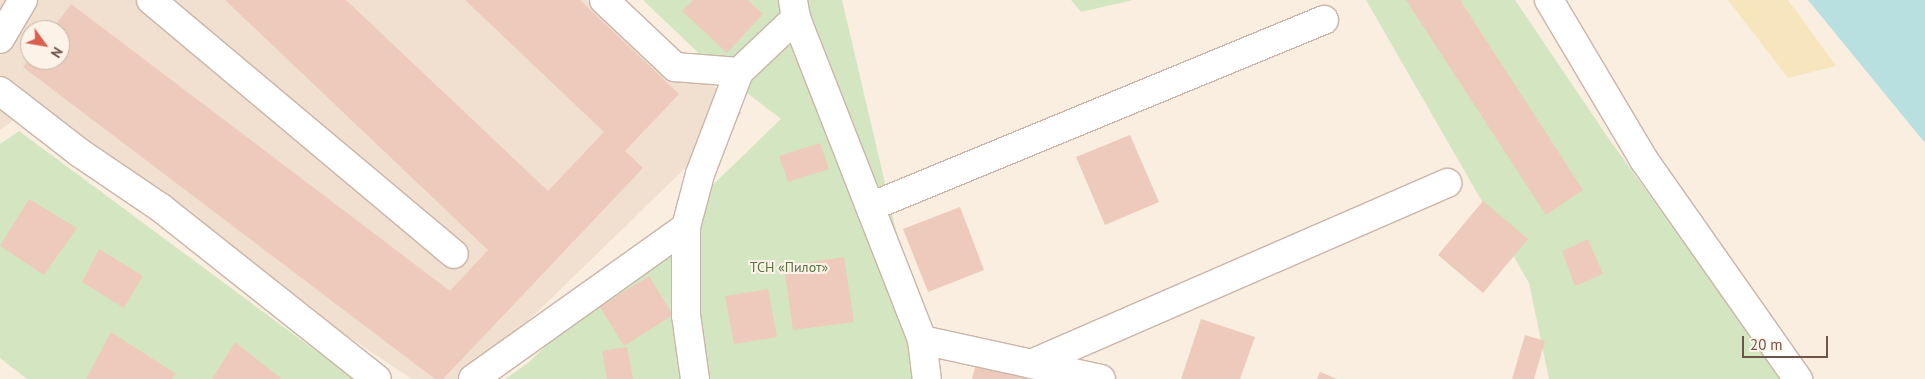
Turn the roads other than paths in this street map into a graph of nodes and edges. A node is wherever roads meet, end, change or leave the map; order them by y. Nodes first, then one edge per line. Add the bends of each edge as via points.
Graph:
1 (22, 0) edge
2 (151, 0) edge
3 (604, 0) edge
4 (1549, 0) edge
5 (794, 9) edge
6 (1324, 20) dead end
7 (0, 39) edge
8 (739, 72) junction
9 (0, 91) edge
10 (1447, 183) dead end
11 (870, 207) junction
12 (686, 227) junction
13 (454, 254) dead end
14 (922, 340) junction
15 (1031, 364) junction
16 (377, 379) edge
17 (473, 379) edge
18 (695, 379) edge
19 (927, 379) edge
20 (1101, 379) edge
21 (1798, 379) edge

1 - 7 street
2 - 13 street
3 - 8 street via 675,67
4 - 21 street via 1644,160
5 - 8 street
5 - 11 street
6 - 11 street
8 - 12 street via 700,174
9 - 16 street via 80,153 162,208
10 - 15 street
11 - 14 street
12 - 17 street
12 - 18 street via 686,315
14 - 15 street
14 - 19 street
15 - 20 street

